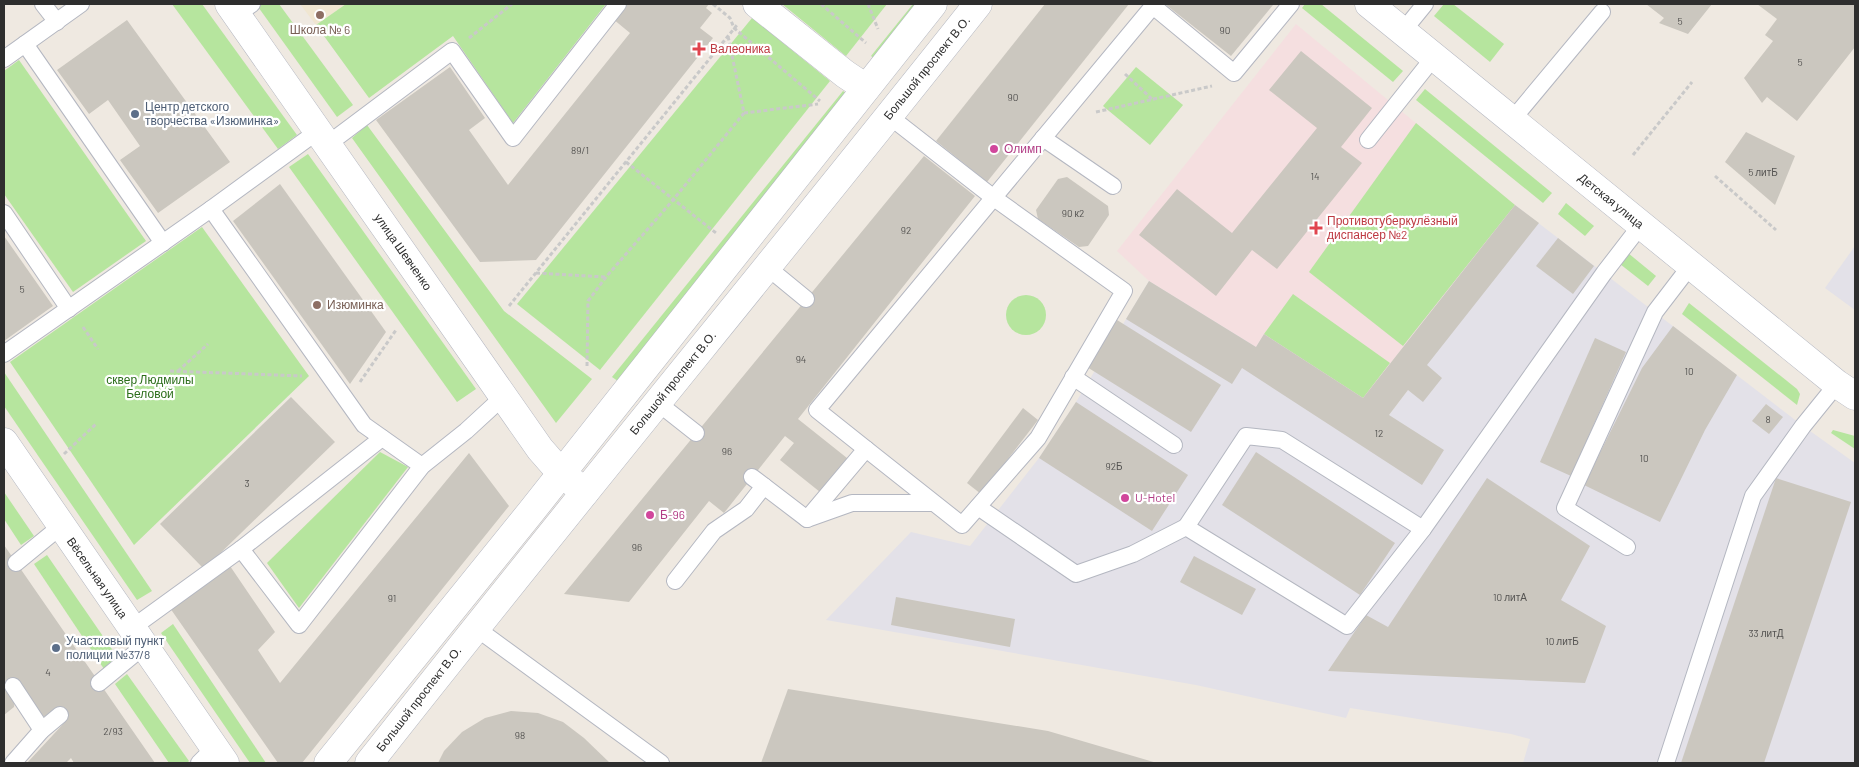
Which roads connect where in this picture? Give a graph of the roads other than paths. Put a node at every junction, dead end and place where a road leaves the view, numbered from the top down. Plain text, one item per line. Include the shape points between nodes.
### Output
1 (42, 4) edge
2 (81, 4) edge
3 (618, 4) edge
4 (758, 4) edge
5 (933, 4) edge
6 (978, 4) edge
7 (1291, 4) edge
8 (1369, 4) edge
9 (1426, 4) edge
10 (240, 7) edge
11 (1602, 12) dead end
12 (56, 22) junction
13 (1403, 31) junction
14 (25, 44) junction
15 (1434, 57) junction
16 (4, 59) edge
17 (866, 88) junction
18 (889, 116) junction
19 (1512, 120) junction
20 (323, 138) junction
21 (1043, 138) junction
22 (1368, 140) dead end
23 (1113, 186) dead end
24 (994, 198) junction
25 (212, 208) junction
26 (4, 213) edge
27 (1641, 225) junction
28 (163, 243) junction
29 (1691, 265) junction
30 (767, 267) junction
31 (806, 299) dead end
32 (69, 309) junction
33 (4, 354) edge
34 (1073, 377) junction
35 (1846, 390) edge
36 (504, 396) junction
37 (658, 403) junction
38 (696, 432) dead end
39 (382, 438) junction
40 (4, 442) edge
41 (1174, 445) dead end
42 (866, 449) junction
43 (422, 466) junction
44 (561, 473) junction
45 (585, 492) junction
46 (933, 502) junction
47 (978, 507) junction
48 (807, 519) junction
49 (61, 526) junction
50 (1186, 527) junction
51 (1423, 529) junction
52 (1627, 547) dead end
53 (241, 549) junction
54 (16, 563) dead end
55 (675, 581) dead end
56 (476, 628) junction
57 (138, 637) junction
58 (99, 683) dead end
59 (13, 686) dead end
60 (60, 715) dead end
61 (42, 730) junction
62 (213, 758) edge
63 (13, 763) edge
64 (328, 763) edge
65 (369, 763) edge
66 (661, 763) edge
67 (1666, 763) edge

1 - 12 lane
2 - 12 lane
3 - 20 lane via 513,138 452,51
4 - 17 main road
5 - 17 main road
6 - 18 main road, Большой проспект В.О.
7 - 21 lane via 1234,73 1153,6
8 - 13 main road, Детская улица
9 - 13 lane
10 - 20 main road, улица Шевченко
11 - 19 lane
12 - 14 lane
13 - 15 main road, Детская улица
14 - 16 lane
14 - 28 lane
15 - 19 main road, Детская улица
15 - 22 lane
17 - 44 main road
18 - 24 lane
18 - 30 main road, Большой проспект В.О.
19 - 27 main road, Детская улица
20 - 25 lane
20 - 36 main road, улица Шевченко
21 - 23 lane
21 - 24 lane
24 - 34 lane via 1124,291
24 - 42 lane via 863,347 817,410
25 - 28 lane
25 - 39 lane via 364,425
26 - 32 lane
27 - 29 main road, Детская улица
27 - 51 lane
28 - 32 lane
29 - 35 main road, Детская улица
29 - 52 lane via 1656,312 1565,508
30 - 31 lane
30 - 37 main road, Большой проспект В.О.
32 - 33 lane
34 - 41 lane
34 - 47 lane via 1038,438
35 - 67 lane via 1803,426 1753,496
36 - 43 lane
36 - 44 main road, улица Шевченко via 540,449
37 - 38 lane
37 - 45 main road, Большой проспект В.О.
39 - 43 lane
39 - 53 lane
40 - 49 main road, Вёсельная улица
42 - 46 lane
42 - 48 lane
43 - 53 lane via 299,625
44 - 45 main road, улица Шевченко
44 - 64 main road
45 - 56 main road, Большой проспект В.О.
46 - 47 lane via 962,525
46 - 48 lane via 852,503
47 - 50 lane via 1076,574 1133,554
48 - 55 lane via 758,481 746,509 714,532
49 - 54 lane
49 - 57 main road, Вёсельная улица
50 - 51 lane via 1246,436 1282,440
50 - 51 lane via 1347,626
53 - 57 lane
56 - 65 main road, Большой проспект В.О.
56 - 66 lane
57 - 58 lane
57 - 62 main road, Вёсельная улица
59 - 61 lane
60 - 61 lane
61 - 63 lane

